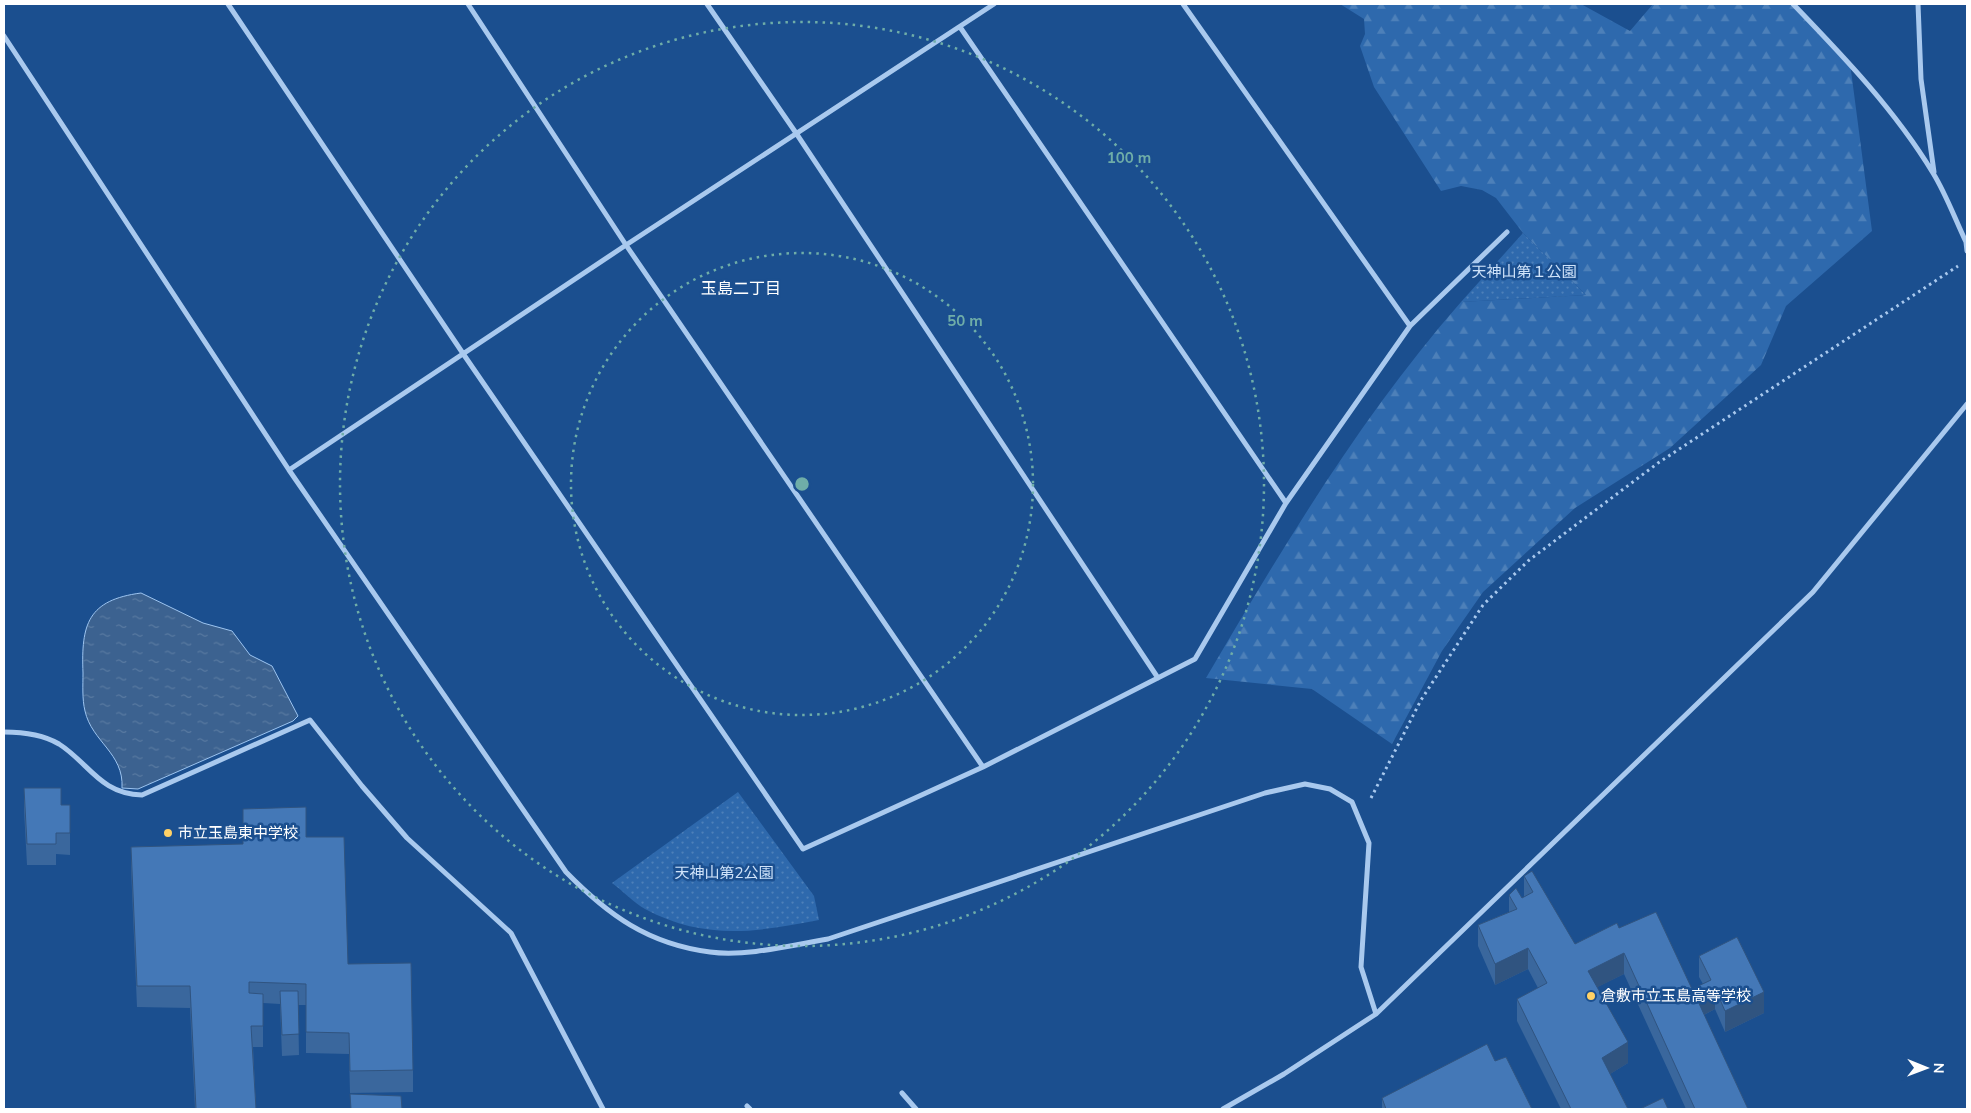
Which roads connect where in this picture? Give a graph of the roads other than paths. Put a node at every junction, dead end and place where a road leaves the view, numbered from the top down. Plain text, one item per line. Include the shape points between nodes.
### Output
1 (228, 4) edge
2 (468, 4) edge
3 (707, 4) edge
4 (994, 4) edge
5 (1183, 4) edge
6 (1793, 4) edge
7 (1918, 4) edge
8 (960, 26) junction
9 (4, 36) edge
10 (796, 133) junction
11 (1934, 175) junction
12 (1506, 232) dead end
13 (1966, 242) edge
14 (626, 245) junction
15 (1967, 250) edge
16 (1410, 326) junction
17 (464, 355) junction
18 (1967, 404) edge
19 (289, 470) junction
20 (1286, 503) junction
21 (1158, 678) junction
22 (4, 732) edge
23 (983, 767) junction
24 (1376, 1014) junction
25 (902, 1092) dead end
26 (604, 1109) edge
27 (916, 1109) edge
28 (1223, 1109) edge

1 - 17 street
2 - 14 street
3 - 10 street
4 - 8 street
5 - 16 street
6 - 11 street via 1850,63 1910,137
7 - 11 street via 1921,79
8 - 10 street
8 - 20 street
9 - 19 street
10 - 14 street
10 - 21 street
11 - 13 street
12 - 16 street
13 - 15 street
14 - 17 street
14 - 23 street
16 - 20 street
17 - 19 street
17 - 23 street via 803,849
18 - 24 street via 1813,592
19 - 24 street via 566,872 594,901 628,926 661,941 711,953 756,951 828,939 1256,796 1305,784 1330,789 1352,802 1369,843 1362,966
20 - 21 street via 1195,659
21 - 23 street
22 - 26 street via 31,733 50,739 113,788 126,795 142,795 310,720 407,838 511,934
24 - 28 street
25 - 27 street

